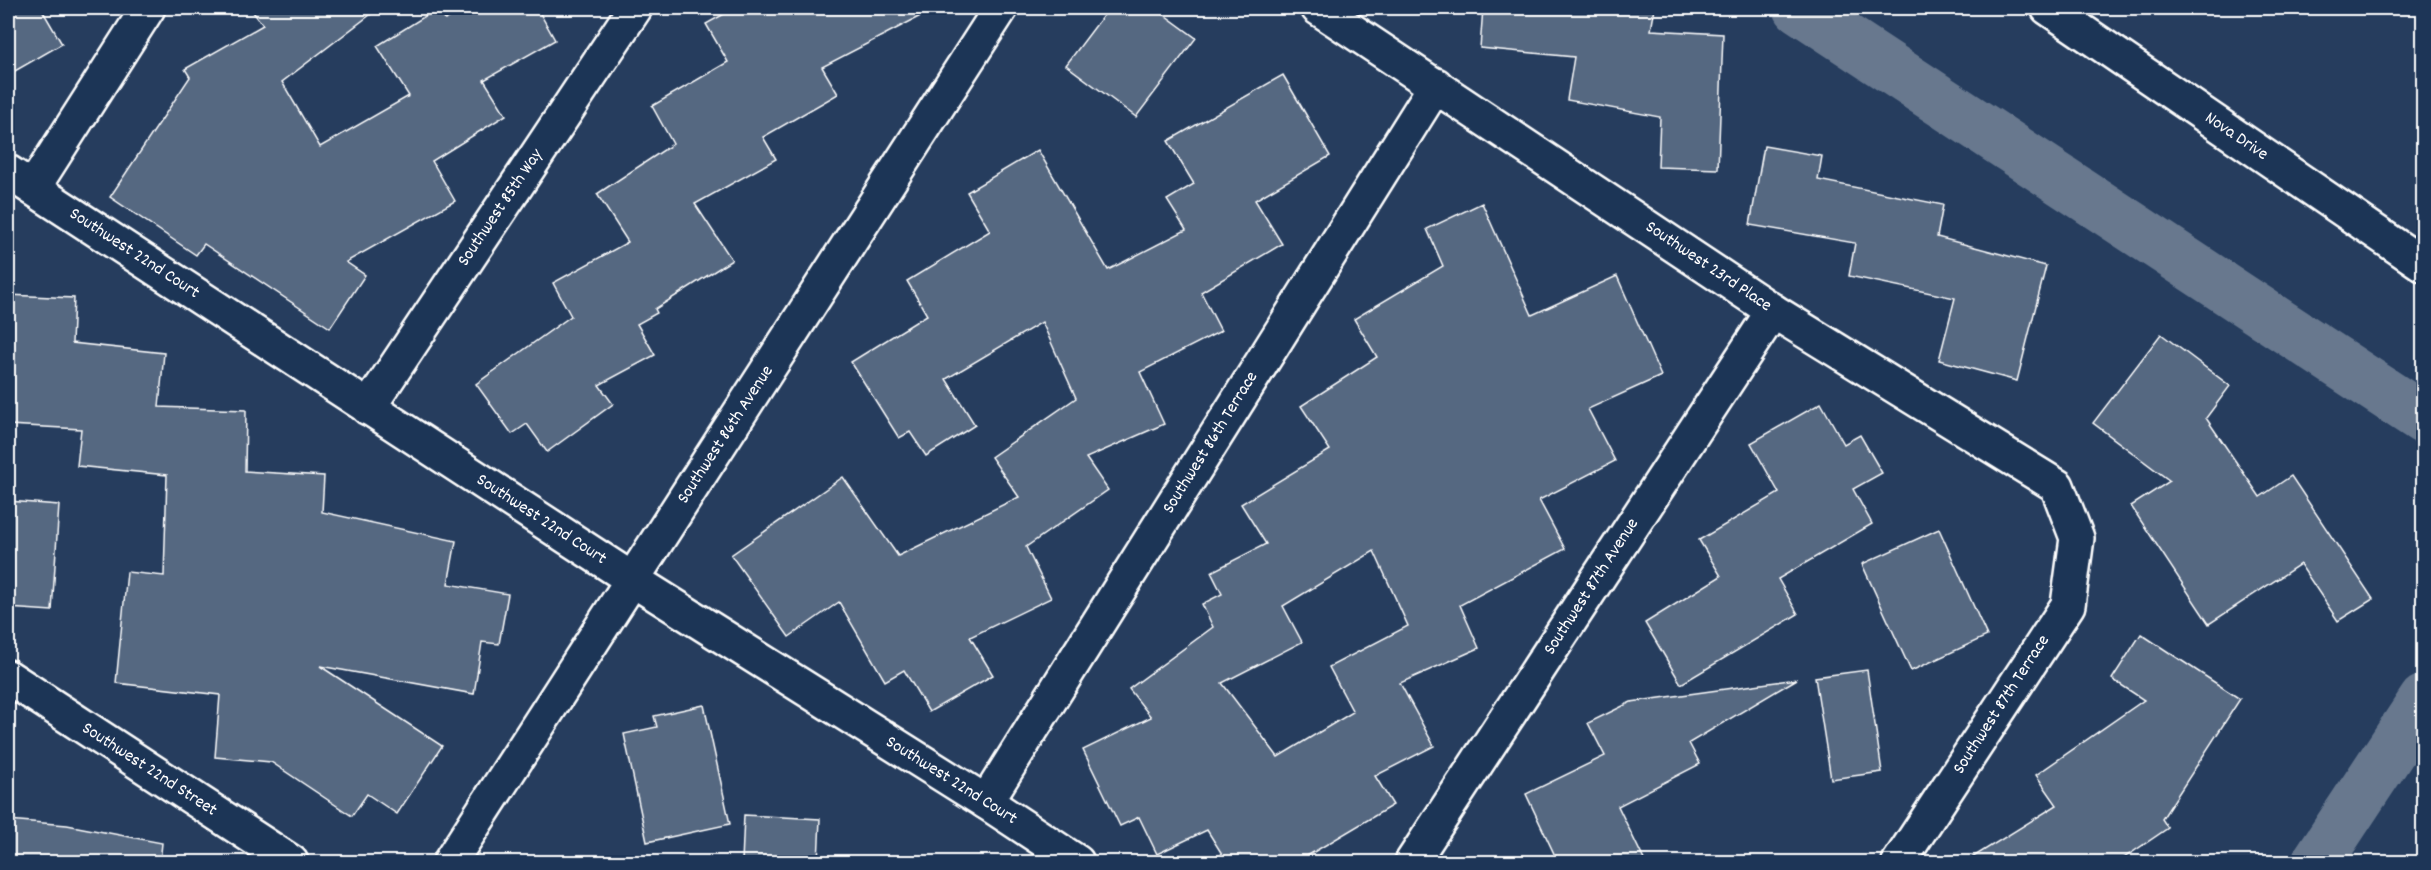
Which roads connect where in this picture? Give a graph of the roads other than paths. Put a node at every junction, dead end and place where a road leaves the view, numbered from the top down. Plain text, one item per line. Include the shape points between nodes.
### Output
1 (148, 8) edge
2 (635, 8) edge
3 (1001, 8) edge
4 (1318, 8) edge
5 (2048, 8) edge
6 (1436, 85) junction
7 (20, 180) edge
8 (2424, 265) edge
9 (1773, 311) junction
10 (368, 408) junction
11 (2077, 538) joint
12 (633, 580) junction
13 (8, 677) edge
14 (986, 802) junction
15 (291, 862) edge
16 (450, 862) edge
17 (1077, 862) edge
18 (1412, 862) edge
19 (1899, 862) edge

1 - 7 street
2 - 10 street, Southwest 85th Way
3 - 12 street, Southwest 86th Avenue
4 - 6 street, Southwest 23rd Place
5 - 8 street, Nova Drive
6 - 9 street, Southwest 23rd Place
6 - 14 street, Southwest 86th Terrace
7 - 10 street, Southwest 22nd Court
9 - 11 street, Southwest 23rd Place via 2057,486
9 - 18 street, Southwest 87th Avenue
10 - 12 street, Southwest 22nd Court
11 - 19 street, Southwest 87th Terrace via 2068,605
12 - 14 street, Southwest 22nd Court
12 - 16 street, Southwest 86th Avenue
13 - 15 street, Southwest 22nd Street
14 - 17 street, Southwest 22nd Court

